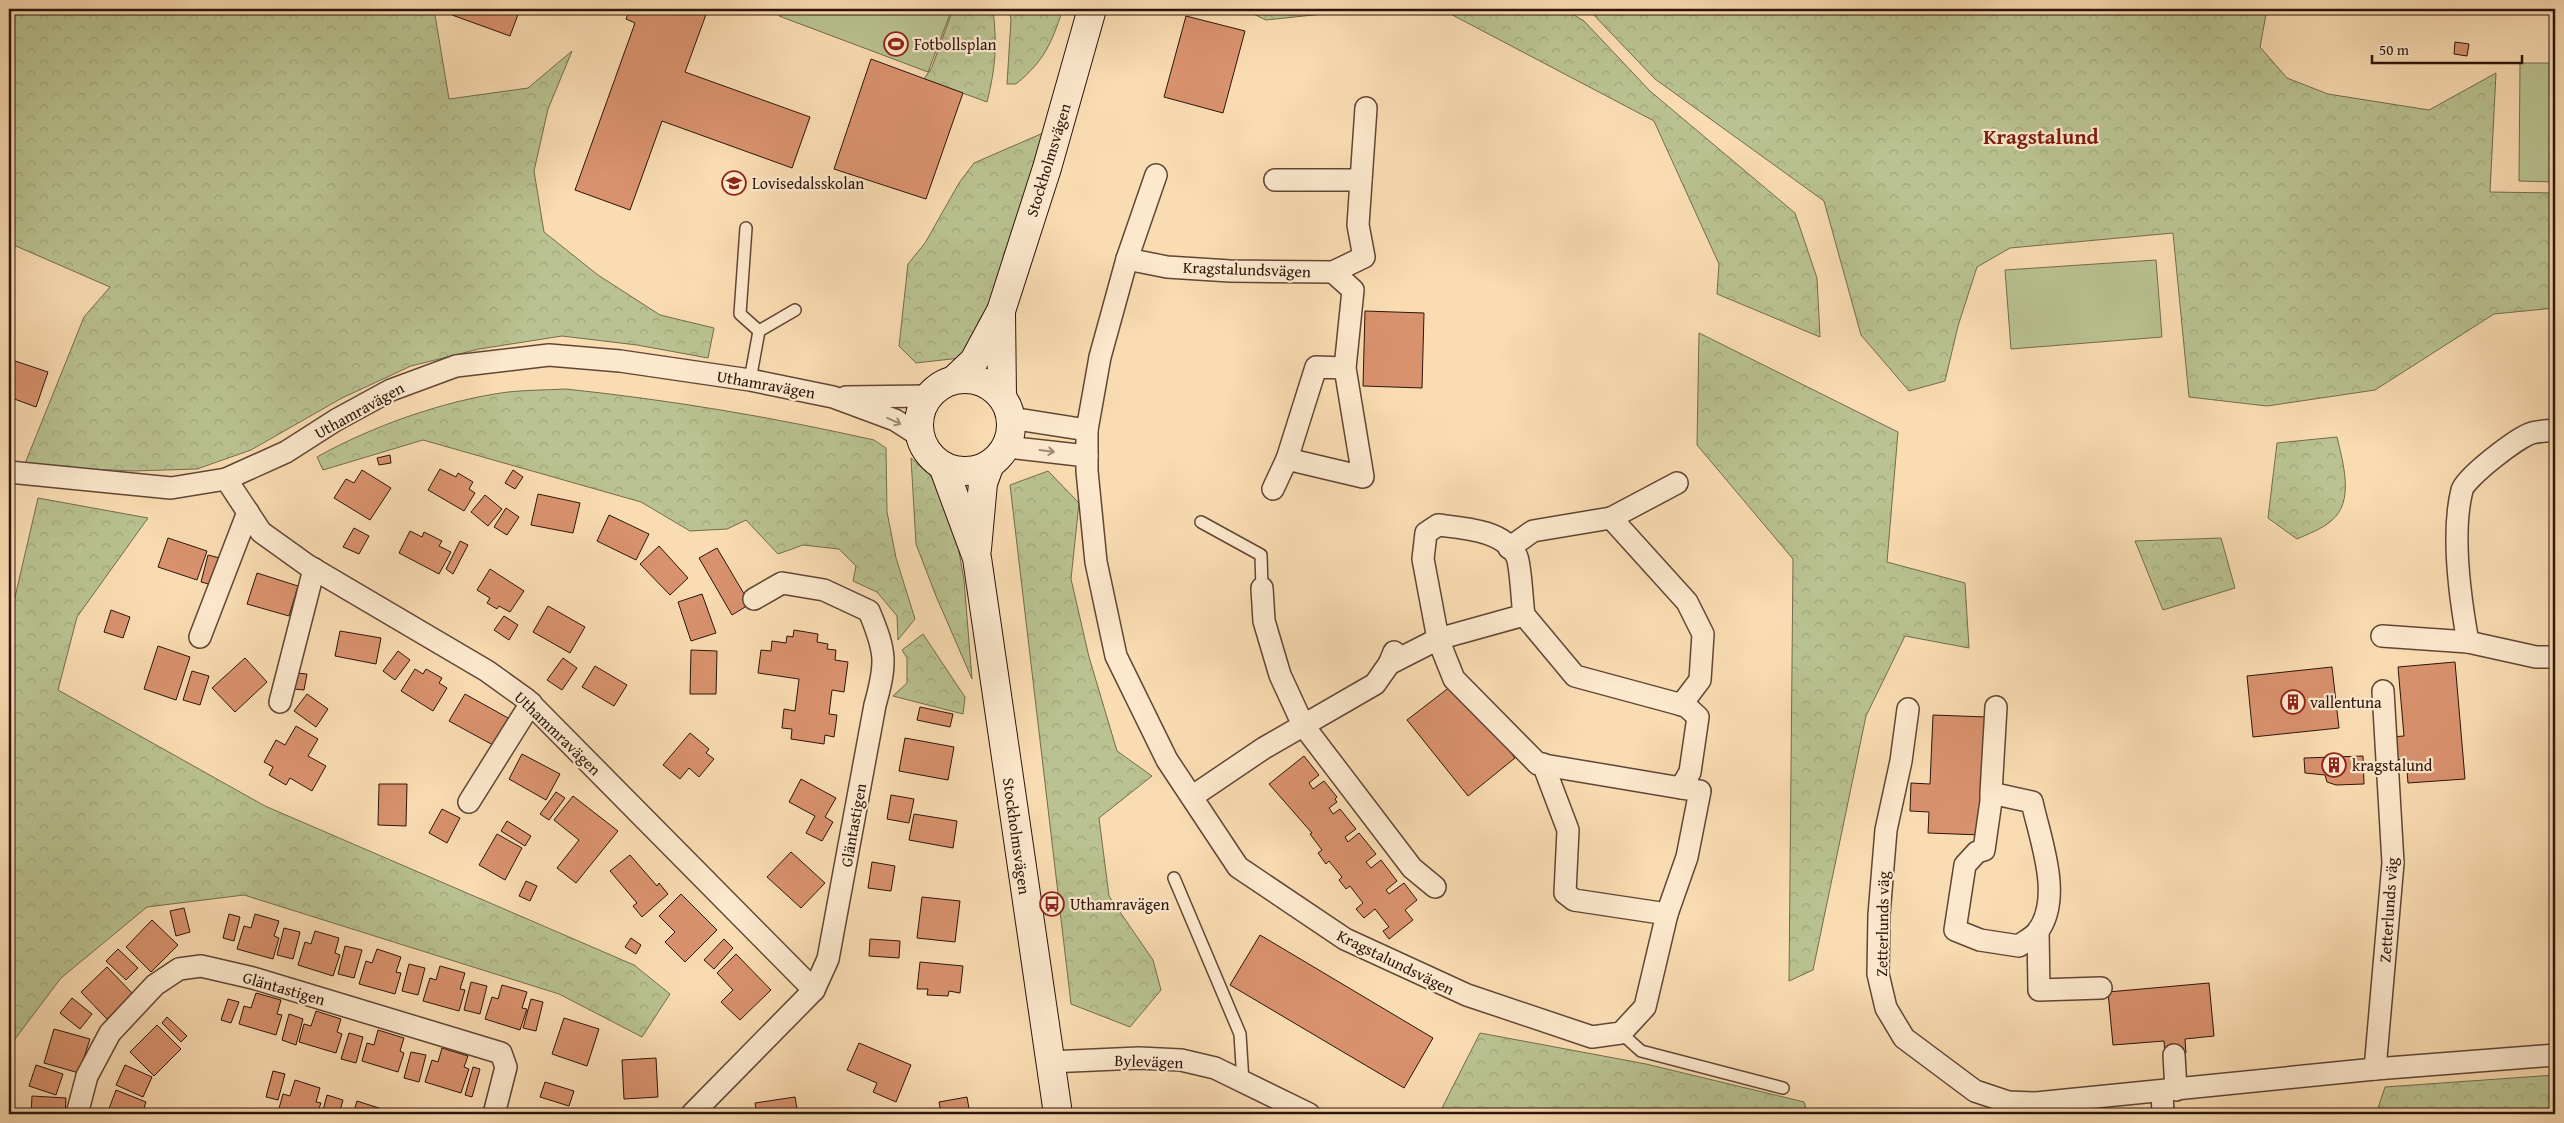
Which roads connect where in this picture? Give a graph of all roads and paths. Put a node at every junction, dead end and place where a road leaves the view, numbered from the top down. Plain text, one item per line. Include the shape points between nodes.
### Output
1 (1092, 9) edge
2 (1366, 108) dead end
3 (1156, 175) dead end
4 (1275, 180) dead end
5 (1361, 180) junction
6 (746, 228) dead end
7 (1126, 259) junction
8 (1334, 272) junction
9 (795, 310) dead end
10 (1001, 311) junction
11 (759, 331) junction
12 (1345, 368) junction
13 (750, 380) junction
14 (955, 380) junction
15 (929, 396) junction
16 (833, 397) junction
17 (1006, 407) junction
18 (1087, 430) junction
19 (2555, 430) edge
20 (920, 436) junction
21 (998, 456) junction
22 (1087, 456) junction
23 (1287, 459) junction
24 (943, 466) junction
25 (9, 472) edge
26 (226, 479) junction
27 (1677, 483) dead end
28 (1273, 489) dead end
29 (248, 512) junction
30 (1611, 518) junction
31 (1201, 522) dead end
32 (1509, 548) junction
33 (977, 558) junction
34 (314, 569) junction
35 (1262, 588) joint
36 (754, 599) dead end
37 (1524, 615) junction
38 (2382, 636) dead end
39 (200, 637) dead end
40 (1438, 639) junction
41 (2468, 642) junction
42 (2555, 657) edge
43 (2383, 691) dead end
44 (280, 702) dead end
45 (531, 703) junction
46 (1681, 705) junction
47 (1996, 707) dead end
48 (1908, 709) dead end
49 (1303, 725) junction
50 (1543, 764) junction
51 (1681, 788) junction
52 (1991, 793) junction
53 (1193, 796) junction
54 (469, 802) dead end
55 (1174, 878) dead end
56 (1434, 887) dead end
57 (1668, 914) junction
58 (2038, 931) junction
59 (2101, 988) dead end
60 (814, 990) junction
61 (1621, 1033) junction
62 (2174, 1055) dead end
63 (2555, 1055) edge
64 (1049, 1062) junction
65 (2375, 1069) junction
66 (1243, 1082) junction
67 (1783, 1088) dead end
68 (2169, 1091) junction
69 (1301, 1113) edge
70 (78, 1114) edge
71 (494, 1114) edge
72 (692, 1114) edge
73 (1058, 1114) edge
74 (2163, 1114) edge

1 - 10 main road, Stockholmsvägen via 1047,168
2 - 5 street
3 - 7 street, Kragstalundsvägen
4 - 5 street
5 - 8 street, Kragstalundsvägen via 1358,225 1364,258
6 - 11 lane via 740,314
7 - 8 street, Kragstalundsvägen via 1167,267 1230,272
7 - 18 street, Kragstalundsvägen via 1100,357
8 - 12 street via 1353,290
9 - 11 lane
10 - 14 main road, Stockholmsvägen via 974,361
10 - 17 main road, Stockholmsvägen
11 - 13 lane
12 - 23 street via 1316,367
12 - 23 street via 1363,477
13 - 16 street, Uthamravägen
13 - 26 street, Uthamravägen via 620,361 549,355 456,366 391,390 286,452
14 - 15 main road via 941,385
14 - 17 main road via 981,381
15 - 16 street, Uthamravägen
15 - 20 main road via 920,415
16 -> 20 street, Uthamravägen via 895,420
17 - 18 street
17 - 21 main road via 1012,432
18 - 22 street, Kragstalundsvägen
19 - 41 street via 2532,433 2503,450 2463,488 2458,524 2460,597
20 - 24 main road via 930,456
21 -> 22 street
21 - 24 main road via 976,470 960,471
21 - 33 main road, Stockholmsvägen via 982,483
22 - 53 street, Kragstalundsvägen via 1096,562 1116,656 1168,760
23 - 28 street
24 - 33 main road, Stockholmsvägen
25 - 26 street, Uthamravägen via 171,488
26 - 29 street, Uthammravägen
27 - 30 street
29 - 34 street, Uthammravägen via 261,532
29 - 39 street
30 - 32 street via 1533,532
30 - 46 street via 1687,602 1703,634 1700,680
31 - 35 lane via 1262,555
32 - 37 street via 1517,557
32 - 40 street via 1502,540 1471,529 1438,525 1426,533 1423,559
33 - 64 main road, Stockholmsvägen
34 - 44 street
34 - 45 street, Uthammravägen via 486,671
35 - 49 street via 1264,621 1280,675
36 - 60 street, Gläntastigen via 782,583 824,590 869,611 882,644 884,674 875,705 828,959
37 - 40 street
37 - 46 street via 1575,676
38 - 41 street
40 - 49 street via 1392,658 1375,684
40 - 50 street via 1454,678 1538,764
41 - 42 street via 2536,657
43 - 65 street, Zetterlunds väg via 2394,863
45 - 54 street
45 - 60 street, Uthammravägen
46 - 51 street via 1698,717 1690,772
47 - 52 street
48 - 68 street, Zetterlunds väg via 1886,830 1878,974 1886,1008 1904,1038 1976,1091 2008,1102 2036,1103
49 - 53 street
49 - 56 street via 1412,868
50 - 51 street
50 - 57 street via 1568,830 1564,893 1574,900
51 - 57 street via 1700,791 1687,857
52 - 58 street via 2032,802 2049,871 2048,906
52 - 58 street via 1984,850 1977,852 1965,865 1955,930 1980,940 2019,946
53 - 61 street, Kragstalundsvägen via 1238,867 1345,939 1467,995 1592,1037
55 - 66 lane via 1240,1034
57 - 61 street via 1645,1007
58 - 59 street via 2039,990
60 - 72 street, Gläntastigen
61 - 67 lane via 1641,1051
62 - 68 street
63 - 65 street, Zetterlunds väg
64 - 66 street, Bylevägen via 1140,1058 1181,1060 1215,1068
64 - 73 main road, Stockholmsvägen
65 - 68 street, Zetterlunds väg
66 - 69 street, Bylevägen
68 - 74 street
70 - 71 street, Gläntastigen via 87,1076 110,1033 155,985 179,969 201,966 253,978 501,1053 506,1067

